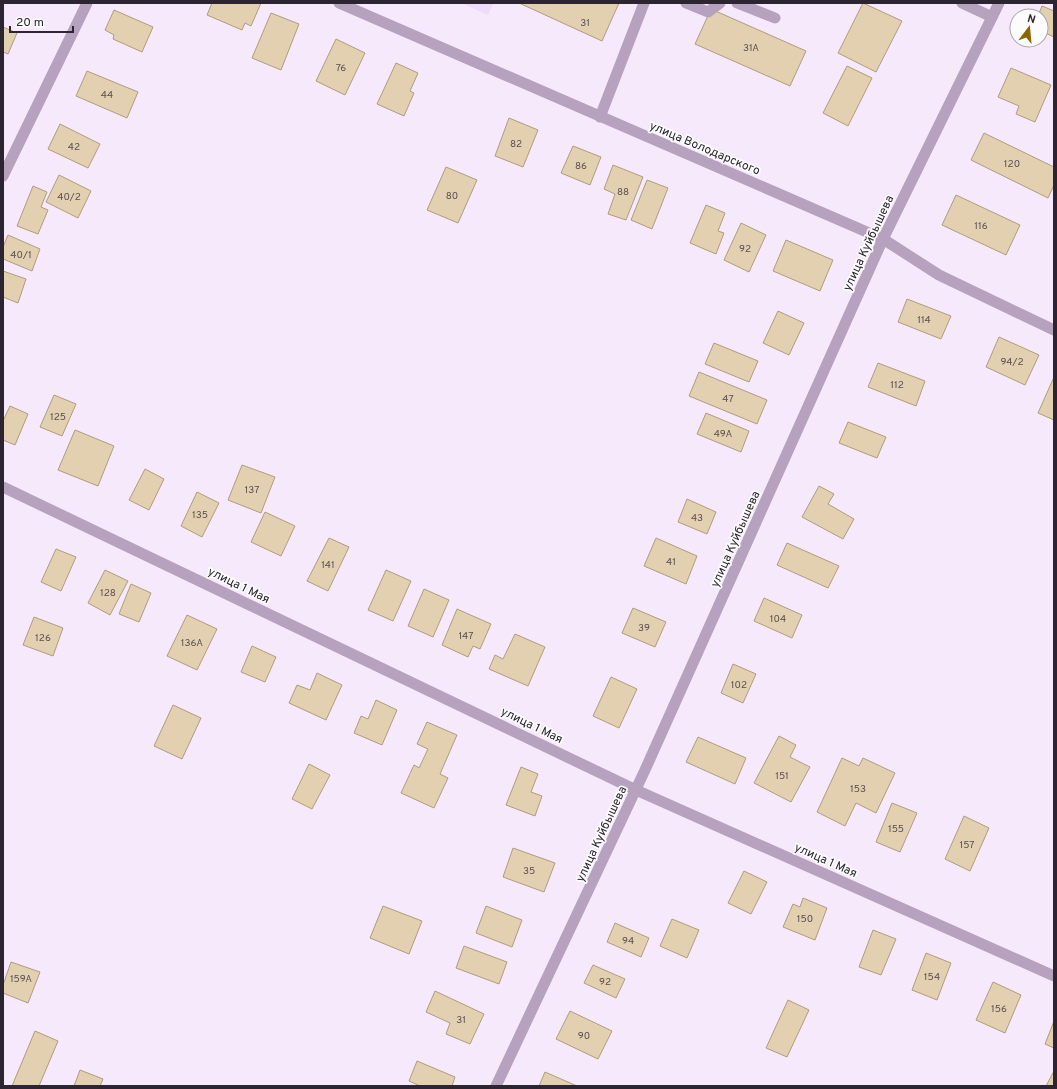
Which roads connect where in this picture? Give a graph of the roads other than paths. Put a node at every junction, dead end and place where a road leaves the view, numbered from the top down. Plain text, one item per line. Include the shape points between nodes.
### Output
1 (87, 3) edge
2 (339, 3) edge
3 (644, 3) edge
4 (686, 3) edge
5 (720, 3) edge
6 (737, 3) edge
7 (962, 3) edge
8 (999, 3) edge
9 (992, 17) junction
10 (775, 18) dead end
11 (600, 117) junction
12 (3, 176) edge
13 (884, 239) junction
14 (1054, 330) edge
15 (3, 487) edge
16 (636, 790) junction
17 (1054, 976) edge
18 (496, 1086) edge

1 - 12 street
2 - 11 street, улица Володарского
3 - 11 street
4 - 5 street via 708,12
6 - 10 street
7 - 9 street
8 - 9 street, улица Куйбышева
9 - 13 street, улица Куйбышева
11 - 13 street, улица Володарского
13 - 14 street, улица Володарского via 939,275
13 - 16 street, улица Куйбышева
15 - 16 street, улица 1 Мая
16 - 17 street, улица 1 Мая
16 - 18 street, улица Куйбышева

